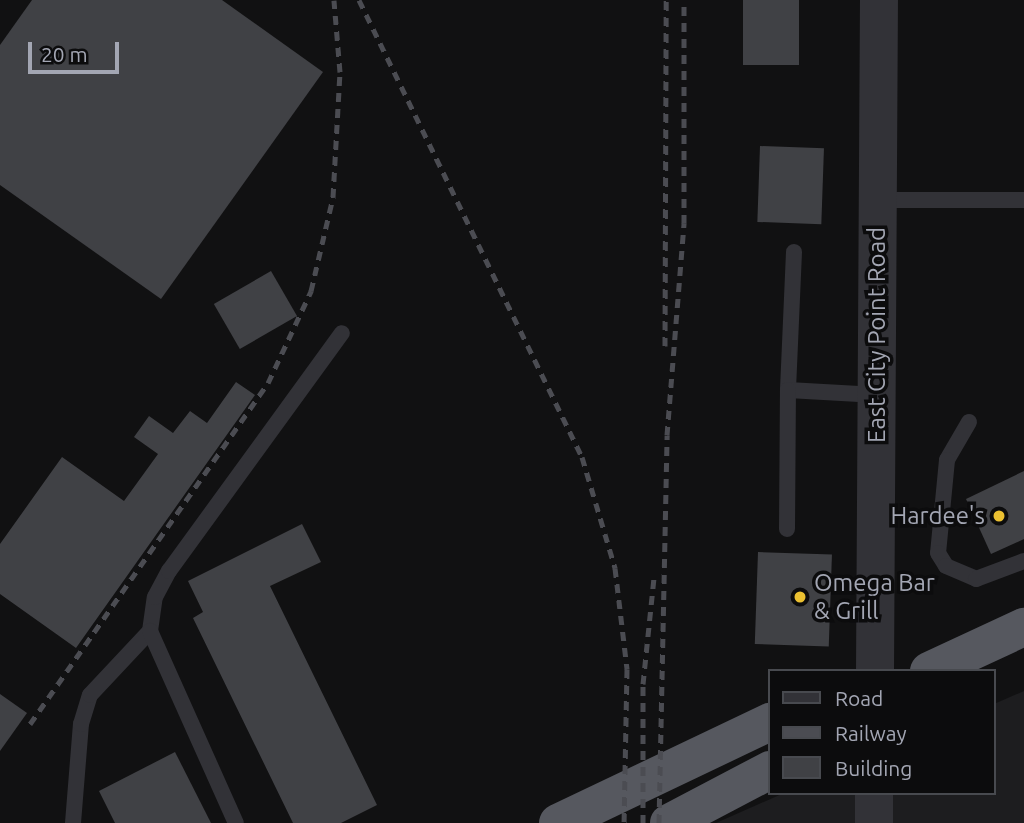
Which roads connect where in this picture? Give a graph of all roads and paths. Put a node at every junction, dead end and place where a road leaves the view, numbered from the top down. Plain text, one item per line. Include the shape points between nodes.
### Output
1 (879, 0) edge
2 (878, 200) junction
3 (1024, 200) edge
4 (794, 252) dead end
5 (342, 333) dead end
6 (789, 390) junction
7 (877, 395) junction
8 (969, 422) dead end
9 (787, 529) dead end
10 (1024, 561) edge
11 (1024, 627) edge
12 (150, 631) junction
13 (875, 669) edge
14 (933, 669) edge
15 (768, 723) edge
16 (768, 771) edge
17 (874, 795) edge
18 (74, 823) edge
19 (236, 823) edge
20 (558, 823) edge
21 (669, 823) edge
22 (874, 823) edge

1 - 2 street, East City Point Road
2 - 3 lane
2 - 7 street, East City Point Road
4 - 6 lane
5 - 12 lane via 169,571 155,597
6 - 7 lane
6 - 9 lane
7 - 13 street, East City Point Road
8 - 10 lane via 947,460 938,553 946,566 976,579
11 - 14 highway
12 - 18 lane via 90,695 81,724
12 - 19 lane
15 - 20 highway
16 - 21 highway
17 - 22 street

